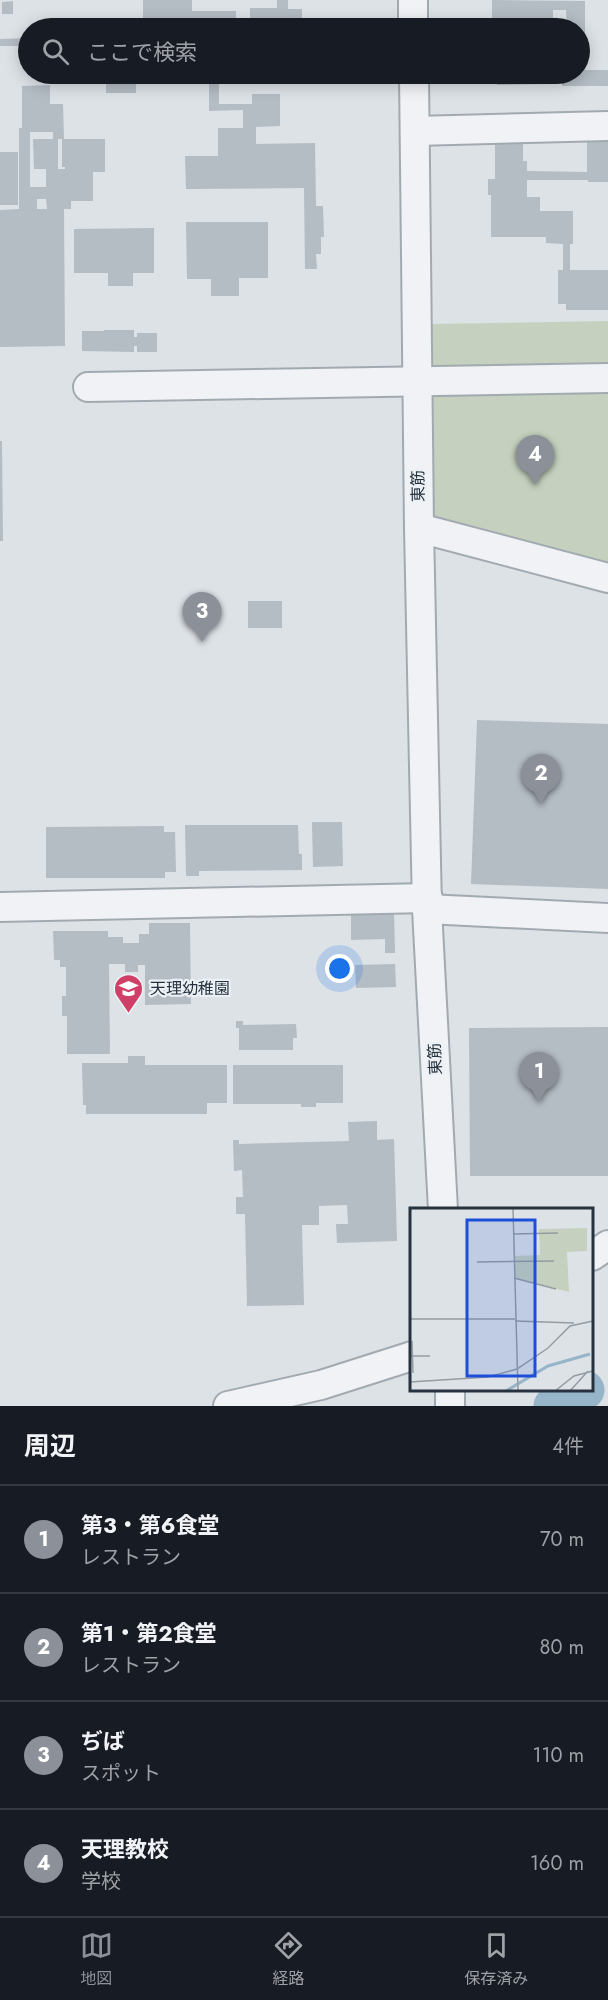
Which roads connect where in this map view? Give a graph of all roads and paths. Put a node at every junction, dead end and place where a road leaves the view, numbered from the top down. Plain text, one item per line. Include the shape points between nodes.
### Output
1 (412, 0) edge
2 (413, 18) edge
3 (414, 84) edge
4 (608, 126) edge
5 (416, 131) junction
6 (608, 378) edge
7 (417, 382) junction
8 (88, 387) dead end
9 (419, 528) junction
10 (608, 578) edge
11 (428, 903) junction
12 (0, 907) edge
13 (608, 918) edge
14 (442, 1208) edge
15 (608, 1245) edge
16 (593, 1255) edge
17 (410, 1356) edge
18 (228, 1406) edge

1 - 2 street
3 - 5 street, 東筋
4 - 5 street
5 - 7 street, 東筋
6 - 7 street
7 - 8 street
7 - 9 street, 東筋
9 - 10 street
9 - 11 street, 東筋
11 - 12 street
11 - 13 street
11 - 14 street, 東筋
15 - 16 street
17 - 18 street via 321,1385

